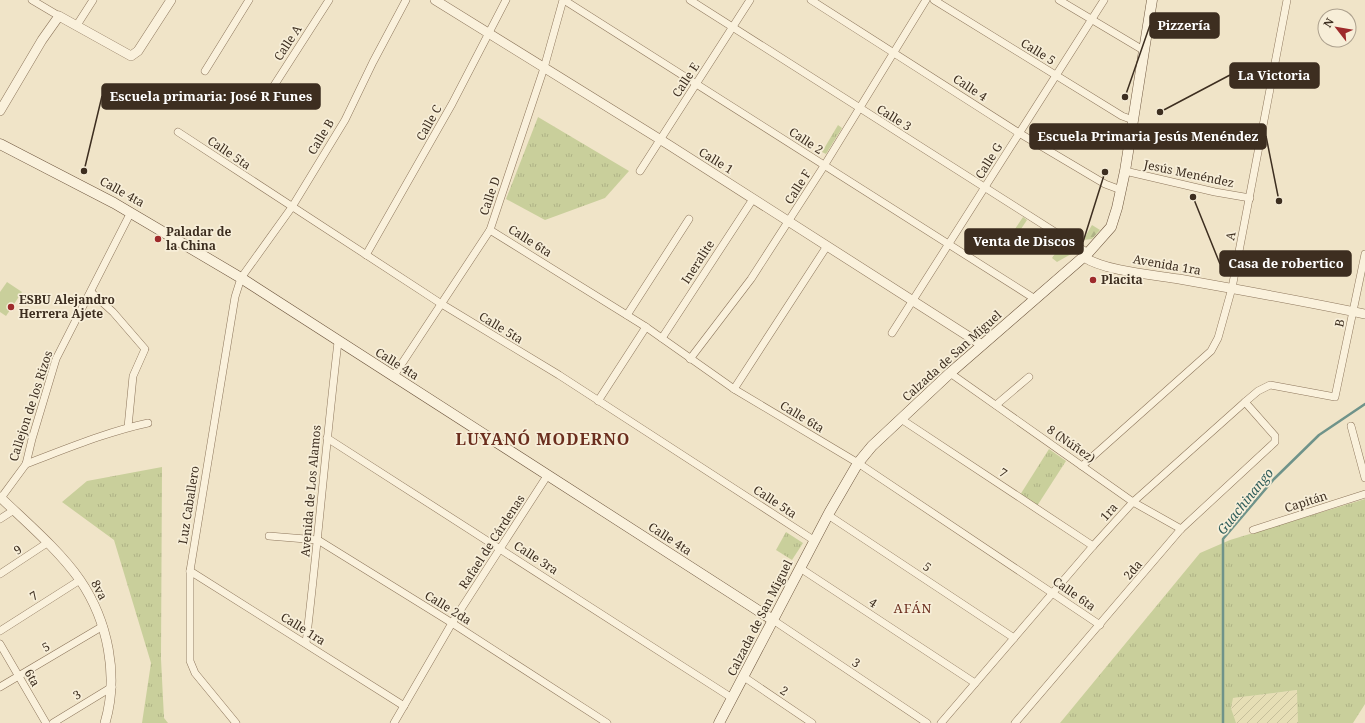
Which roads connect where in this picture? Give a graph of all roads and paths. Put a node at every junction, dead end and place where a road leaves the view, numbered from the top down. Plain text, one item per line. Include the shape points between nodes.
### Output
1 (32, 0) edge
2 (93, 0) edge
3 (171, 0) edge
4 (249, 0) edge
5 (329, 0) edge
6 (406, 0) edge
7 (435, 0) edge
8 (506, 0) edge
9 (563, 0) edge
10 (690, 0) edge
11 (750, 0) edge
12 (811, 0) edge
13 (926, 0) edge
14 (934, 0) edge
15 (1059, 0) edge
16 (1104, 0) edge
17 (1152, 0) edge
18 (1287, 0) edge
19 (59, 16) junction
20 (1091, 20) junction
21 (77, 25) junction
22 (733, 27) junction
23 (489, 33) junction
24 (1143, 50) junction
25 (894, 52) junction
26 (544, 68) junction
27 (205, 71) dead end
28 (1056, 76) junction
29 (697, 83) junction
30 (266, 98) dead end
31 (859, 109) junction
32 (0, 111) edge
33 (1133, 120) junction
34 (178, 132) dead end
35 (1019, 133) junction
36 (660, 140) junction
37 (0, 144) edge
38 (824, 166) junction
39 (640, 171) dead end
40 (1125, 171) junction
41 (985, 188) junction
42 (1121, 190) junction
43 (1250, 198) junction
44 (753, 199) junction
45 (292, 207) junction
46 (131, 212) junction
47 (688, 219) dead end
48 (789, 222) junction
49 (490, 230) junction
50 (949, 244) junction
51 (827, 246) junction
52 (1365, 254) edge
53 (366, 255) junction
54 (1086, 255) junction
55 (241, 278) junction
56 (1232, 288) junction
57 (91, 292) junction
58 (1035, 300) junction
59 (913, 301) junction
60 (440, 303) junction
61 (1354, 312) junction
62 (1365, 314) edge
63 (627, 315) junction
64 (646, 327) junction
65 (892, 333) dead end
66 (662, 338) junction
67 (338, 342) junction
68 (982, 345) junction
69 (690, 359) junction
70 (950, 373) junction
71 (393, 377) junction
72 (1029, 377) dead end
73 (734, 389) junction
74 (1335, 397) joint
75 (598, 401) junction
76 (1245, 402) junction
77 (996, 405) junction
78 (901, 419) junction
79 (148, 423) dead end
80 (1351, 426) dead end
81 (128, 427) junction
82 (327, 438) junction
83 (858, 463) junction
84 (26, 464) junction
85 (1082, 466) junction
86 (547, 476) junction
87 (1365, 478) edge
88 (1365, 494) edge
89 (0, 497) edge
90 (1133, 502) junction
91 (14, 510) junction
92 (828, 515) junction
93 (0, 519) edge
94 (1181, 529) junction
95 (1253, 530) dead end
96 (269, 536) dead end
97 (318, 540) junction
98 (815, 541) junction
99 (47, 543) junction
100 (1093, 546) junction
101 (501, 549) junction
102 (800, 568) junction
103 (190, 571) junction
104 (0, 574) edge
105 (80, 580) junction
106 (1054, 592) junction
107 (773, 620) junction
108 (452, 623) junction
109 (1100, 625) junction
110 (103, 626) junction
111 (0, 631) edge
112 (1014, 638) junction
113 (306, 643) junction
114 (0, 644) edge
115 (19, 676) junction
116 (744, 677) junction
117 (975, 683) junction
118 (0, 687) edge
119 (112, 687) junction
120 (732, 698) junction
121 (404, 706) junction
122 (46, 723) edge
123 (52, 723) edge
124 (105, 723) edge
125 (236, 723) edge
126 (394, 723) edge
127 (607, 723) edge
128 (720, 723) edge
129 (812, 723) edge
130 (927, 723) edge
131 (941, 723) edge
132 (1015, 723) edge

1 - 19 street
2 - 21 street
3 - 21 street via 138,51 131,56
4 - 27 street
5 - 30 street, Calle A
6 - 45 street, Calle B via 372,62 345,120
7 - 23 street, Calle 1
8 - 23 street, Calle C
9 - 26 street, Calle D
9 - 29 street, Calle 2
10 - 22 street, Calle 3
11 - 22 street, Calle E
12 - 25 street, Calle 4
13 - 25 street, Calle F
14 - 28 street, Calle 5
15 - 20 street
16 - 20 street, Calle G
17 - 24 main road, Calzada de San Miguel
18 - 43 street, A
19 - 21 street
19 - 32 street
20 - 24 street
20 - 28 street, Calle G
22 - 29 street, Calle E
22 - 31 street, Calle 3
23 - 26 street, Calle 1
23 - 53 street, Calle C via 452,104
24 - 33 main road, Calzada de San Miguel
25 - 31 street, Calle F
25 - 35 street, Calle 4
26 - 36 street, Calle 1
26 - 49 street, Calle D
28 - 33 street, Calle 5
28 - 35 street, Calle G
29 - 36 street, Calle E
29 - 38 street, Calle 2
31 - 38 street, Calle F
31 - 41 street, Calle 3
33 - 40 main road, Calzada de San Miguel
34 - 45 street, Calle 5ta
35 - 41 street, Calle G
35 - 42 street, Calle 4 via 1105,184
36 - 39 street, Calle E
36 - 44 street, Calle 1
37 - 46 main road, Calle 4ta via 70,178
38 - 48 street, Calle F
38 - 50 street, Calle 2
40 - 42 main road, Calzada de San Miguel
40 - 43 street, Jesús Menéndez
41 - 50 street, Calle G
41 - 54 street, Calle 3
42 - 54 main road, Calzada de San Miguel via 1110,227
43 - 56 street, A
44 - 48 street, Calle 1
44 - 66 street, Ineralite
45 - 53 street, Calle 5ta
45 - 55 street, Calle B
46 - 55 main road, Calle 4ta
46 - 57 street, Callejon de los Rizos
47 - 63 street
48 - 51 street, Calle 1
48 - 69 street, Calle F via 752,279
49 - 60 street, Calle D
49 - 63 street, Calle 6ta
50 - 58 street, Calle 2
50 - 59 street, Calle G
51 - 59 street, Calle 1
51 - 73 street
52 - 61 street, B
53 - 60 street, Calle 5ta
54 - 56 street, Avenida 1ra via 1093,262 1118,269
54 - 58 main road, Calzada de San Miguel
55 - 67 main road, Calle 4ta
55 - 103 street, Luz Caballero via 235,297
56 - 61 street, Avenida 1ra
56 - 85 street, A via 1218,338 1211,351
57 - 81 street via 113,312 145,349 133,376
57 - 84 street, Callejon de los Rizos via 56,359
58 - 68 main road, Calzada de San Miguel
59 - 65 street, Calle G
59 - 68 street, Calle 1
60 - 71 street, Calle D
60 - 75 street, Calle 5ta
61 - 62 street, Avenida 1ra
61 - 74 street, B
63 - 64 street, Calle 6ta
64 - 66 street, Calle 6ta
64 - 75 street
66 - 69 street, Calle 6ta
67 - 71 main road, Calle 4ta
67 - 82 street, Avenida de Los Alamos
68 - 70 main road, Calzada de San Miguel
69 - 73 street, Calle 6ta
70 - 77 street, 8 (Núñez)
70 - 78 main road, Calzada de San Miguel
71 - 86 main road, Calle 4ta
72 - 77 street
73 - 83 street, Calle 6ta
74 - 76 street, 1ra via 1270,385
75 - 98 street, Calle 5ta
76 - 90 street, 1ra
76 - 94 street, 2da via 1275,436 1275,442
77 - 85 street, 8 (Núñez)
78 - 83 main road, Calzada de San Miguel
78 - 100 street, 7
79 - 81 street
80 - 87 street
81 - 84 street
82 - 97 street, Avenida de Los Alamos
82 - 101 street, Calle 3ra
83 - 92 main road, Calzada de San Miguel
83 - 106 street, Calle 6ta
84 - 89 street, Callejon de los Rizos
85 - 90 street, 8 (Núñez)
86 - 101 street, Rafael de Cárdenas
86 - 107 main road, Calle 4ta
88 - 95 street, Capitán
89 - 91 street, 8va
90 - 94 street, 8 (Núñez)
90 - 100 street, 1ra
91 - 93 street
91 - 99 street, 8va
92 - 98 main road, Calzada de San Miguel
92 - 112 street, 5
94 - 109 street, 2da
96 - 97 street, Calle 2da
97 - 108 street, Calle 2da
97 - 113 street, Avenida de Los Alamos
98 - 102 main road, Calzada de San Miguel
99 - 104 street, 9
99 - 105 street, 8va
100 - 106 street, 1ra
101 - 108 street, Rafael de Cárdenas
101 - 120 street, Calle 3ra
102 - 107 main road, Calzada de San Miguel
102 - 117 street, 4
103 - 113 street, Calle 1ra
103 - 125 street, Luz Caballero via 190,661 195,673
105 - 110 street, 8va
105 - 111 street, 7
106 - 109 street, Calle 6ta
106 - 112 street, 1ra
107 - 116 main road, Calzada de San Miguel
107 - 130 street, 3
108 - 121 street, Rafael de Cárdenas
108 - 127 street, Calle 2da
109 - 132 street, 2da
110 - 115 street, 5
110 - 119 street, 8va via 110,659
112 - 117 street, 1ra
113 - 121 street, Calle 1ra
114 - 115 street, 6ta
115 - 118 street, 5
115 - 122 street, 6ta
116 - 120 main road, Calzada de San Miguel
116 - 129 street, 2
117 - 131 street, 1ra
119 - 123 street, 3
119 - 124 street, 8va
120 - 128 main road, Calzada de San Miguel
121 - 126 street, Rafael de Cárdenas

